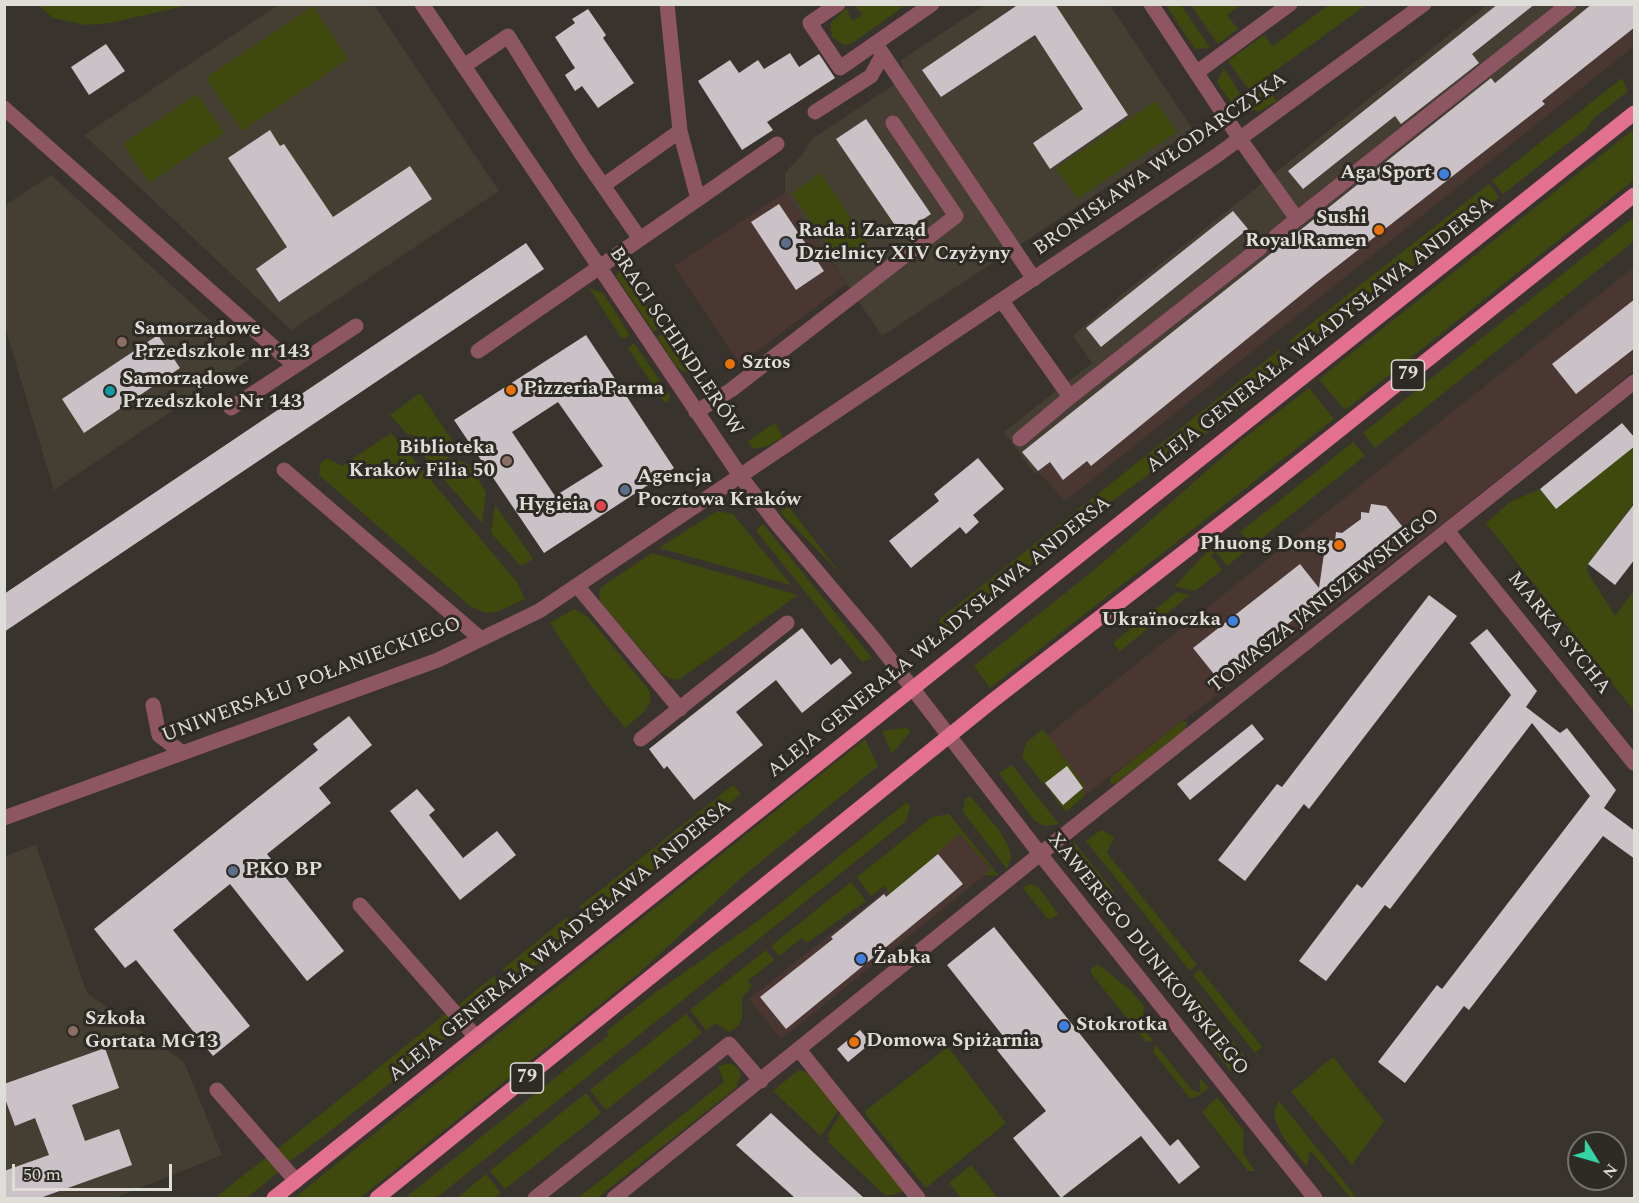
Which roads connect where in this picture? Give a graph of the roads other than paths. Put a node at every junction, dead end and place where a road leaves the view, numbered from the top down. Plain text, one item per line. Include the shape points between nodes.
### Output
1 (422, 4) edge
2 (667, 4) edge
3 (838, 4) edge
4 (932, 4) edge
5 (1151, 4) edge
6 (1290, 4) edge
7 (1424, 4) edge
8 (1569, 4) edge
9 (879, 49) junction
10 (464, 66) junction
11 (1196, 73) junction
12 (4, 108) edge
13 (815, 112) dead end
14 (1635, 113) edge
15 (893, 123) dead end
16 (681, 131) junction
17 (1239, 139) junction
18 (777, 144) dead end
19 (604, 185) junction
20 (1635, 195) edge
21 (698, 199) junction
22 (1297, 219) junction
23 (1276, 236) dead end
24 (640, 239) junction
25 (1260, 248) dead end
26 (600, 266) junction
27 (1034, 279) junction
28 (1002, 301) junction
29 (356, 326) dead end
30 (478, 351) dead end
31 (295, 366) junction
32 (1635, 382) edge
33 (1070, 397) junction
34 (231, 408) dead end
35 (696, 412) junction
36 (1020, 439) dead end
37 (284, 470) dead end
38 (741, 477) junction
39 (1448, 532) junction
40 (578, 587) junction
41 (787, 623) dead end
42 (481, 639) junction
43 (912, 688) junction
44 (153, 705) dead end
45 (680, 709) junction
46 (948, 737) junction
47 (641, 740) dead end
48 (181, 752) junction
49 (1635, 763) edge
50 (4, 818) edge
51 (1040, 854) junction
52 (360, 905) dead end
53 (476, 1037) junction
54 (800, 1051) junction
55 (761, 1081) junction
56 (217, 1090) dead end
57 (296, 1181) junction
58 (274, 1198) edge
59 (377, 1198) edge
60 (536, 1198) edge
61 (614, 1198) edge
62 (918, 1198) edge
63 (1315, 1198) edge

1 - 10 street, BRACI SCHINDLERÓW
2 - 16 street
3 - 9 street via 810,23 840,68
4 - 9 street
5 - 11 street
6 - 11 street
7 - 17 street, BRONISŁAWA WŁODARCZYKA
8 - 22 street
9 - 13 street via 870,76
9 - 27 street
10 - 19 street via 507,36
10 - 26 street, BRACI SCHINDLERÓW
11 - 17 street
12 - 31 street
14 - 43 main road, ALEJA GENERAŁA WŁADYSŁAWA ANDERSA
15 - 35 street via 956,216 731,390
16 - 19 street
16 - 21 street
17 - 22 street
17 - 27 street, BRONISŁAWA WŁODARCZYKA
18 - 21 street
19 - 24 street
20 - 46 main road, 79
21 - 24 street
22 - 23 street
24 - 26 street
25 - 33 street
26 - 30 street
26 - 35 street, BRACI SCHINDLERÓW
27 - 28 street, BRONISŁAWA WŁODARCZYKA
28 - 33 street
28 - 38 street, BRONISŁAWA WŁODARCZYKA
29 - 31 street
31 - 34 street
32 - 39 street, TOMASZA JANISZEWSKIEGO
33 - 36 street
35 - 38 street, BRACI SCHINDLERÓW
37 - 42 street
38 - 40 street, UNIWERSAŁU POŁANIECKIEGO
38 - 43 street, BRACI SCHINDLERÓW
39 - 49 street, MARKA SYCHA
39 - 51 street, TOMASZA JANISZEWSKIEGO
40 - 42 street, UNIWERSAŁU POŁANIECKIEGO via 531,616
40 - 45 street
41 - 45 street
42 - 48 street, UNIWERSAŁU POŁANIECKIEGO via 438,660
43 - 46 street, XAWEREGO DUNIKOWSKIEGO
43 - 53 main road, ALEJA GENERAŁA WŁADYSŁAWA ANDERSA
44 - 48 street via 159,735
45 - 47 street
46 - 51 street, XAWEREGO DUNIKOWSKIEGO
46 - 59 main road, 79
48 - 50 street, UNIWERSAŁU POŁANIECKIEGO
51 - 54 street, TOMASZA JANISZEWSKIEGO
51 - 63 street, XAWEREGO DUNIKOWSKIEGO
52 - 53 street
53 - 57 main road, ALEJA GENERAŁA WŁADYSŁAWA ANDERSA
54 - 55 street, TOMASZA JANISZEWSKIEGO
54 - 62 street
55 - 60 street via 729,1044
55 - 61 street, TOMASZA JANISZEWSKIEGO
56 - 57 street
57 - 58 main road, ALEJA GENERAŁA WŁADYSŁAWA ANDERSA

